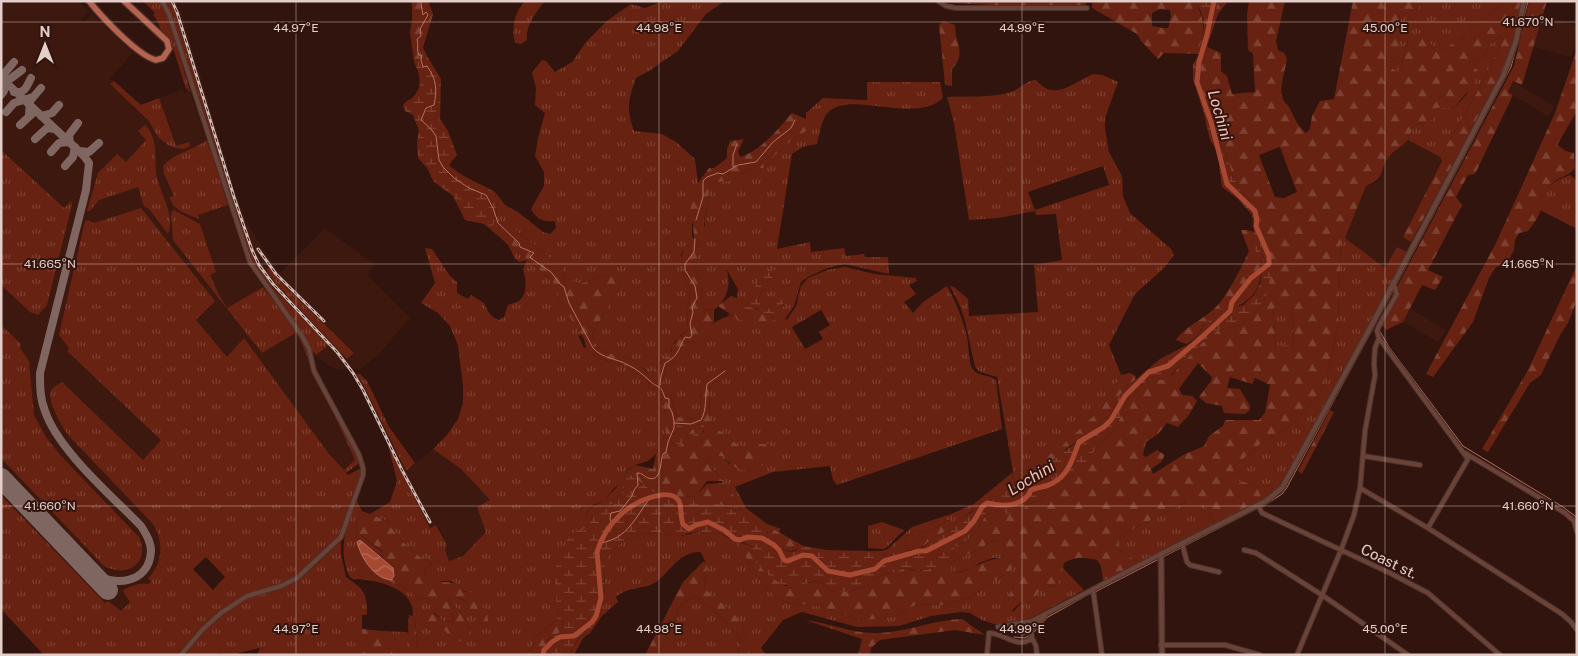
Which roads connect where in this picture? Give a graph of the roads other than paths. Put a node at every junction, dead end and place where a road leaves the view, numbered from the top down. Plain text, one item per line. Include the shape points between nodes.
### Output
1 (89, 1) edge
2 (124, 1) edge
3 (162, 1) edge
4 (938, 1) edge
5 (1524, 1) edge
6 (1087, 8) dead end
7 (1394, 286) junction
8 (1380, 338) junction
9 (1465, 452) junction
10 (1364, 456) junction
11 (1420, 465) dead end
12 (1360, 488) junction
13 (1258, 505) junction
14 (1428, 528) junction
15 (1577, 532) edge
16 (1182, 543) junction
17 (1244, 550) dead end
18 (1341, 550) junction
19 (1161, 554) junction
20 (1220, 572) dead end
21 (1093, 589) junction
22 (1322, 595) junction
23 (1048, 613) junction
24 (1031, 630) junction
25 (1577, 630) edge
26 (1032, 638) junction
27 (1161, 645) junction
28 (181, 655) edge
29 (987, 655) edge
30 (1037, 655) edge
31 (1102, 655) edge
32 (1162, 655) edge
33 (1260, 655) edge
34 (1297, 655) edge
35 (1408, 655) edge
36 (1500, 655) edge

1 - 2 main road via 147,56 156,60 163,58 169,49 167,41
3 - 28 street via 250,262 302,336 314,371 363,468 362,480 341,538 297,578 247,596 222,613
4 - 6 street via 956,8
5 - 7 street via 1516,41 1504,74
7 - 8 street via 1397,294 1379,326
7 - 13 street via 1282,488
8 - 9 street
8 - 10 street via 1375,348 1375,375
9 - 14 street via 1468,459
9 - 15 street via 1565,513 1574,521
10 - 11 street
10 - 12 street
12 - 14 street
12 - 18 street
13 - 16 street
13 - 18 street, Coast st. via 1262,513
14 - 25 street via 1562,614
16 - 19 street
16 - 20 street via 1190,565
17 - 22 street via 1256,553
18 - 22 street
18 - 36 street, Coast st. via 1428,593
19 - 21 street
19 - 27 street
21 - 23 street
21 - 31 street
22 - 34 street
22 - 35 street
23 - 24 street
23 - 24 street via 1032,621 998,627 1023,633
24 - 26 street
26 - 29 street via 1018,642 989,633
26 - 30 street
27 - 32 street
27 - 33 street via 1225,645

